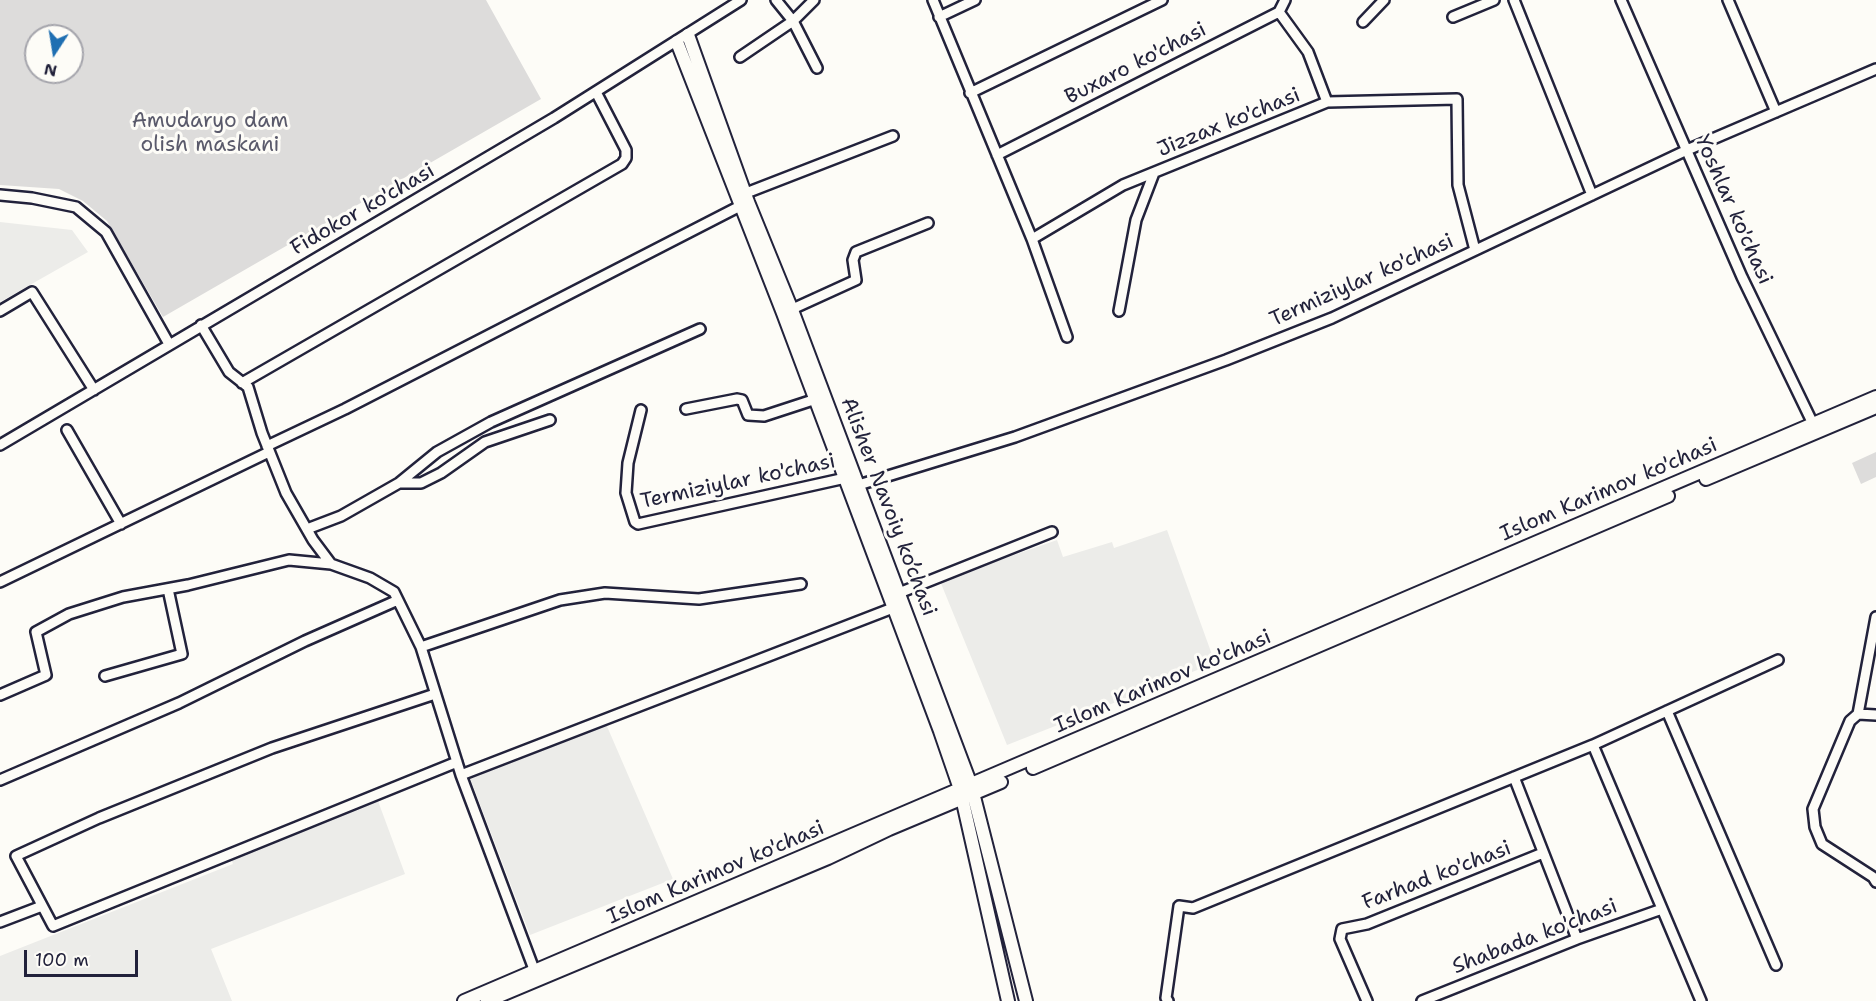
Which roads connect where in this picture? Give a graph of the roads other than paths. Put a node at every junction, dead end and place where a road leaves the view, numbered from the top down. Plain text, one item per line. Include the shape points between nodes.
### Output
1 (741, 0) edge
2 (776, 0) edge
3 (814, 0) edge
4 (933, 0) edge
5 (975, 0) edge
6 (1162, 0) edge
7 (1285, 0) edge
8 (1384, 0) edge
9 (1494, 0) edge
10 (1514, 0) edge
11 (1621, 0) edge
12 (1728, 0) edge
13 (1279, 12) junction
14 (939, 17) junction
15 (1453, 17) dead end
16 (793, 21) junction
17 (1363, 22) dead end
18 (688, 35) junction
19 (677, 42) junction
20 (740, 57) dead end
21 (817, 68) dead end
22 (1876, 69) edge
23 (596, 92) junction
24 (970, 93) junction
25 (1327, 102) junction
26 (1776, 112) junction
27 (893, 136) dead end
28 (1687, 150) junction
29 (996, 155) junction
30 (1154, 173) junction
31 (0, 195) edge
32 (1592, 195) junction
33 (742, 200) junction
34 (928, 223) dead end
35 (1032, 239) junction
36 (1475, 250) junction
37 (0, 311) edge
38 (788, 311) junction
39 (1119, 311) dead end
40 (201, 325) junction
41 (700, 329) dead end
42 (1067, 337) dead end
43 (170, 344) junction
44 (242, 383) junction
45 (94, 390) junction
46 (1876, 397) edge
47 (816, 399) junction
48 (1876, 407) edge
49 (641, 410) dead end
50 (686, 410) dead end
51 (550, 420) dead end
52 (1816, 429) junction
53 (67, 430) dead end
54 (0, 445) edge
55 (268, 449) junction
56 (852, 482) junction
57 (399, 483) junction
58 (121, 524) junction
59 (307, 529) junction
60 (1052, 532) dead end
61 (331, 564) junction
62 (0, 582) edge
63 (801, 584) dead end
64 (168, 589) junction
65 (398, 600) junction
66 (899, 601) junction
67 (1876, 617) edge
68 (421, 647) junction
69 (1779, 660) dead end
70 (105, 676) dead end
71 (435, 694) junction
72 (0, 695) edge
73 (1667, 711) junction
74 (1858, 714) junction
75 (1876, 715) edge
76 (1593, 745) junction
77 (457, 762) junction
78 (461, 775) junction
79 (1514, 777) junction
80 (0, 780) edge
81 (967, 792) junction
82 (1544, 853) junction
83 (1876, 882) edge
84 (42, 906) junction
85 (1662, 909) junction
86 (0, 922) edge
87 (1577, 939) junction
88 (1776, 965) dead end
89 (535, 972) junction
90 (464, 1001) edge
91 (486, 1001) edge
92 (1008, 1001) edge
93 (1026, 1001) edge
94 (1168, 1001) edge
95 (1367, 1001) edge
96 (1422, 1001) edge
97 (1701, 1001) edge

1 - 18 street, Fidokor ko'chasi
2 - 16 street
3 - 16 street
4 - 14 street
5 - 14 street
6 - 24 street
7 - 13 street
8 - 17 street
9 - 15 street
10 - 32 street
11 - 28 street, Yoshlar ko'chasi
12 - 26 street
13 - 25 street via 1308,52
13 - 29 street, Buxaro ko'chasi
14 - 24 street
16 - 20 street
16 - 21 street
18 - 19 street, Fidokor ko'chasi
18 - 33 main road, Alisher Navoiy ko’chasi
19 - 23 street, Fidokor ko'chasi
19 - 33 main road, Alisher Navoiy ko’chasi
22 - 26 street, Termiziylar ko'chasi
23 - 40 street, Fidokor ko'chasi
23 - 44 street via 626,150 622,164
24 - 29 street
25 - 30 street, Jizzax ko'chasi
25 - 36 street, Jizzax ko'chasi via 1457,99 1458,185
26 - 28 street, Termiziylar ko'chasi
27 - 33 street
28 - 32 street, Termiziylar ko'chasi
28 - 52 street, Yoshlar ko'chasi via 1742,277
29 - 35 street
30 - 35 street, Jizzax ko'chasi via 1124,185
30 - 39 street via 1136,220
31 - 43 street via 76,207 106,232
32 - 36 street, Termiziylar ko'chasi
33 - 38 main road, Alisher Navoiy ko’chasi
33 - 55 street
34 - 38 street via 856,252 856,280
35 - 42 street
36 - 56 street, Termiziylar ko'chasi via 1332,318 1226,360 1015,437
37 - 45 street via 32,292
38 - 47 main road, Alisher Navoiy ko’chasi
38 - 56 main road, Alisher Navoiy ko’chasi
40 - 43 street, Fidokor ko'chasi
40 - 44 street via 229,372
41 - 57 street via 491,423 437,452
43 - 45 street, Fidokor ko'chasi
44 - 55 street via 248,387
45 - 54 street, Fidokor ko'chasi
46 - 52 main road, Islom Karimov ko'chasi
47 - 50 street via 764,416 748,415 742,400 737,399
47 - 56 main road, Alisher Navoiy ko’chasi
48 - 52 main road, Islom Karimov ko'chasi
49 - 56 street, Termiziylar ko'chasi via 628,463 626,493 638,524
51 - 57 street via 485,442 421,483
52 - 81 main road, Islom Karimov ko'chasi
53 - 58 street
55 - 58 street
55 - 59 street via 286,494
56 - 66 main road, Alisher Navoiy ko’chasi
57 - 59 street via 340,516
58 - 62 street
59 - 61 street
60 - 66 street
61 - 64 street via 290,560
61 - 65 street via 370,578 394,592
63 - 68 street via 699,599 605,594 560,600
64 - 70 street via 182,654
64 - 72 street via 112,600 69,614 36,632 46,675
65 - 68 street
65 - 80 street
66 - 78 street
66 - 81 main road, Alisher Navoiy ko’chasi
67 - 74 street
68 - 71 street
69 - 73 street
71 - 77 street
71 - 84 street via 272,748 16,856
73 - 76 street
73 - 88 street
74 - 75 street
74 - 83 street via 1850,722 1813,809 1822,844
76 - 79 street
76 - 85 street
77 - 78 street
77 - 84 street via 53,926
78 - 89 street
79 - 82 street
79 - 94 street via 1193,908 1179,906
81 - 89 main road, Islom Karimov ko'chasi
81 - 91 main road, Islom Karimov ko'chasi
81 - 92 main road, Alisher Navoiy ko’chasi
81 - 93 main road, Alisher Navoiy ko’chasi
82 - 87 street
82 - 95 street, Farhad ko'chasi via 1367,924 1342,929 1340,939
84 - 86 street
85 - 87 street, Shabada ko'chasi
85 - 97 street
87 - 96 street, Shabada ko'chasi
89 - 90 main road, Islom Karimov ko'chasi

